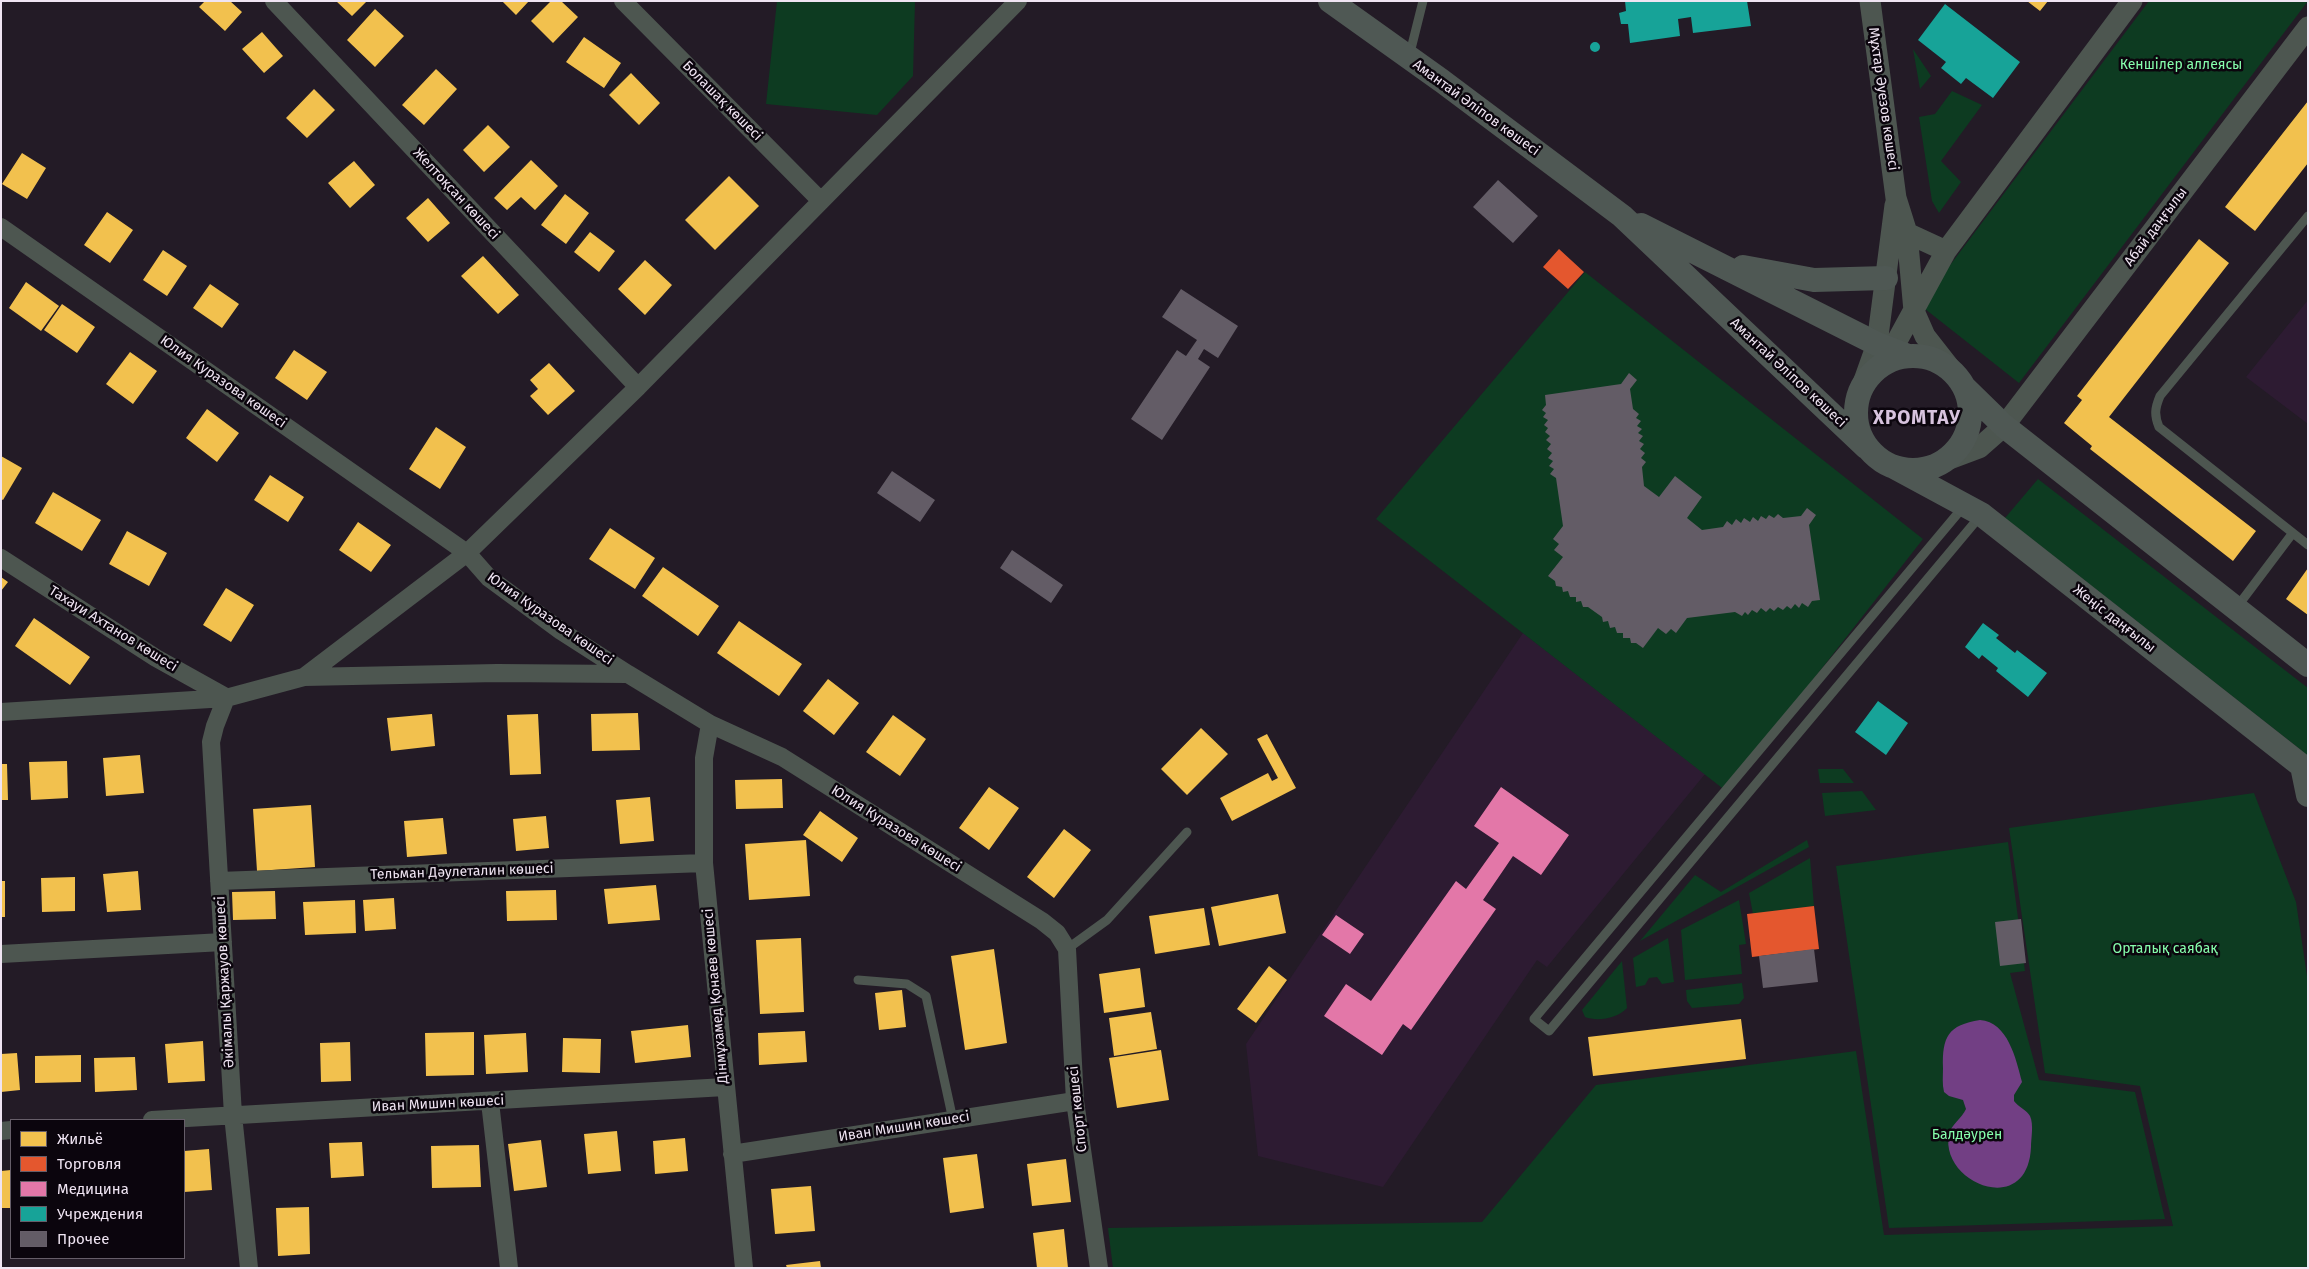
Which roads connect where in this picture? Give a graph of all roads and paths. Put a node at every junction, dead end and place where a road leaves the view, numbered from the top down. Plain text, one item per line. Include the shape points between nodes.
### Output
1 (274, 1) edge
2 (623, 1) edge
3 (1018, 1) edge
4 (1330, 1) edge
5 (1423, 1) edge
6 (1870, 1) edge
7 (2132, 1) edge
8 (2308, 27) edge
9 (1408, 59) junction
10 (1896, 198) junction
11 (821, 202) junction
12 (1622, 216) junction
13 (2308, 216) edge
14 (1, 227) edge
15 (1907, 233) junction
16 (1946, 251) junction
17 (1719, 263) junction
18 (1886, 278) junction
19 (1914, 311) junction
20 (1892, 350) junction
21 (1959, 380) junction
22 (638, 387) junction
23 (1861, 389) junction
24 (2004, 426) junction
25 (1866, 446) junction
26 (1947, 460) junction
27 (1894, 467) junction
28 (1973, 510) junction
29 (2292, 534) junction
30 (2308, 545) edge
31 (467, 553) junction
32 (1, 558) edge
33 (2236, 608) junction
34 (2308, 665) edge
35 (628, 674) junction
36 (304, 677) junction
37 (226, 698) junction
38 (1, 712) edge
39 (710, 724) junction
40 (2308, 796) edge
41 (1187, 832) dead end
42 (704, 863) junction
43 (219, 881) junction
44 (223, 942) junction
45 (1067, 949) junction
46 (1, 954) edge
47 (858, 980) dead end
48 (725, 1087) junction
49 (1075, 1101) junction
50 (490, 1102) junction
51 (233, 1115) junction
52 (168, 1119) edge
53 (953, 1120) junction
54 (732, 1154) junction
55 (249, 1268) edge
56 (509, 1268) edge
57 (744, 1268) edge
58 (1099, 1268) edge

1 - 22 street, Желтоқсан көшесі
2 - 11 street, Болашақ көшесі
3 - 11 street
4 - 9 main road, Амантай Әліпов көшесі
5 - 9 lane
6 - 10 street, Мұхтар Әуезов көшесі
7 - 16 street
8 - 24 street, Абай даңғылы
9 - 12 main road, Амантай Әліпов көшесі
10 - 15 street, Мұхтар Әуезов көшесі
10 - 18 street, Мұхтар Әуезов көшесі
11 - 22 street
12 - 17 main road, Амантай Әліпов көшесі
12 - 25 main road, Амантай Әліпов көшесі
13 - 29 lane via 2160,396 2154,416 2163,431
14 - 31 street, Юлия Куразова көшесі
15 - 16 street
15 - 19 street, Мұхтар Әуезов көшесі
16 - 19 street
17 - 18 main road via 1814,280
17 - 20 main road, Амантай Әліпов көшесі
18 - 20 street, Мұхтар Әуезов көшесі
19 - 20 street
19 - 21 street, Мұхтар Әуезов көшесі via 1925,336
20 - 21 main road via 1941,363
20 - 23 street, Мұхтар Әуезов көшесі
20 - 23 main road via 1891,360 1868,377
21 - 24 main road
21 - 26 main road via 1970,403 1968,427 1959,448
22 - 31 street
23 - 25 main road via 1856,402 1856,417 1858,431
24 - 26 street, Абай даңғылы via 1979,448
24 - 33 main road
25 - 27 main road, Амантай Әліпов көшесі via 1878,459
26 - 27 main road via 1931,468 1912,470
27 - 28 main road, Жеңіс даңғылы
28 - 28 lane via 1534,1019 1549,1031
28 - 40 main road, Жеңіс даңғылы via 2302,766
29 - 30 lane
29 - 33 lane
31 - 35 street, Юлия Куразова көшесі via 489,578 561,631
31 - 36 street
32 - 37 street, Тахауи Ахтанов көшесі via 156,658
33 - 34 main road
35 - 36 street
35 - 39 street, Юлия Куразова көшесі
36 - 37 street
37 - 38 street
37 - 43 street, Әкімалы Қаржауов көшесі via 212,742
39 - 42 street, Дінмұхамед Қонаев көшесі via 704,758
39 - 45 street, Юлия Куразова көшесі via 791,762 1042,921 1057,933
41 - 45 lane via 1107,920
42 - 43 street, Тельман Дәулеталин көшесі
42 - 48 street, Дінмұхамед Қонаев көшесі
43 - 44 street, Әкімалы Қаржауов көшесі
44 - 46 street
44 - 51 street, Әкімалы Қаржауов көшесі
45 - 49 street, Спорт көшесі
47 - 53 lane via 907,984 926,996
48 - 50 street, Иван Мишин көшесі
48 - 54 street, Дінмұхамед Қонаев көшесі
49 - 53 street, Иван Мишин көшесі
49 - 58 street, Спорт көшесі
50 - 51 street, Иван Мишин көшесі
50 - 56 street
51 - 52 street, Иван Мишин көшесі
51 - 55 street, Әкімалы Қаржауов көшесі
53 - 54 street, Иван Мишин көшесі
54 - 57 street, Дінмұхамед Қонаев көшесі

